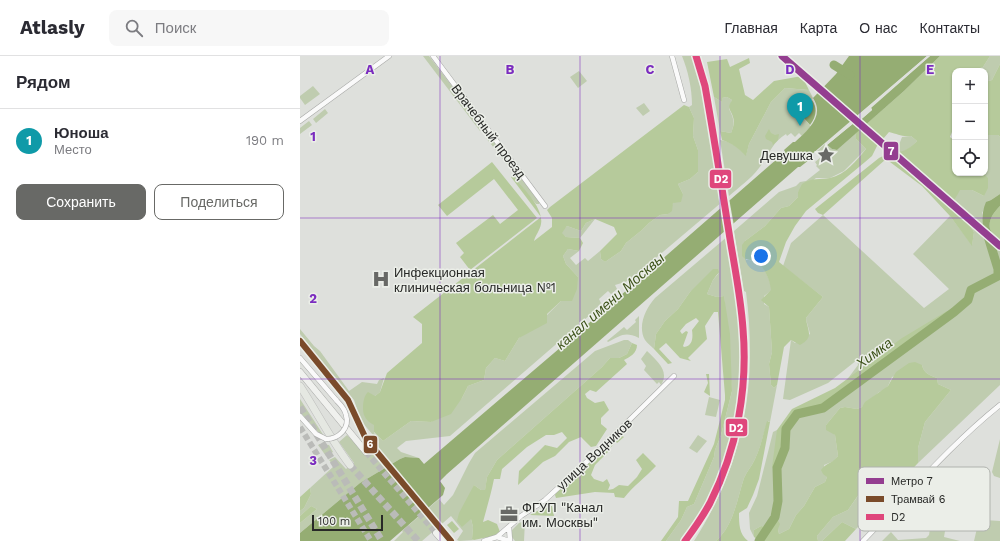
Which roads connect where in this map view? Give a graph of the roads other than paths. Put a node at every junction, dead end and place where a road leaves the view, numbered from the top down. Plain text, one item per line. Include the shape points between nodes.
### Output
1 (389, 56) edge
2 (433, 56) edge
3 (672, 56) edge
4 (684, 100) dead end
5 (300, 121) edge
6 (544, 206) dead end
7 (300, 358) edge
8 (300, 372) edge
9 (674, 376) dead end
10 (300, 386) edge
11 (1000, 404) edge
12 (300, 416) edge
13 (366, 452) tunnel mouth
14 (350, 465) tunnel mouth
15 (934, 467) edge
16 (509, 527) junction
17 (874, 531) edge
18 (436, 533) tunnel mouth
19 (497, 537) junction
20 (444, 541) edge
21 (484, 541) edge
22 (510, 541) edge
23 (864, 541) edge

1 - 5 street
2 - 6 street, Врачебный проезд
3 - 4 street
7 - 12 street, bridge via 346,413 346,425 336,437 326,439 316,434
8 - 13 main road
9 - 16 street, улица Водников via 594,455 544,500
10 - 14 main road
11 - 15 street
16 - 19 street, улица Водников
16 - 22 street
17 - 23 street
18 - 20 main road
19 - 21 street, улица Водников
19 - 22 street

